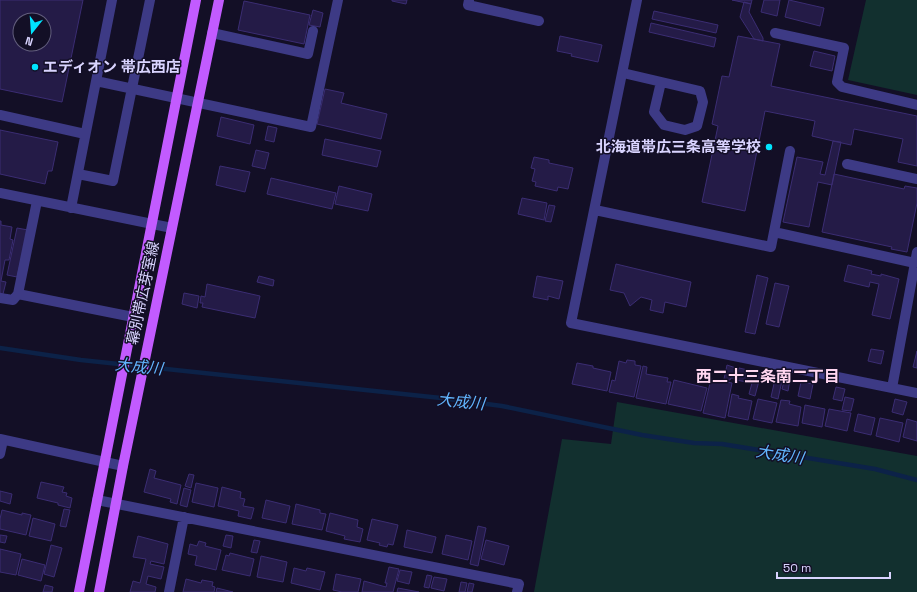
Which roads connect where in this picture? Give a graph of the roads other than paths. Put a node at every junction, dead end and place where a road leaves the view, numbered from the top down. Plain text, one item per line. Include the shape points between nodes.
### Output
1 (112, 0) edge
2 (150, 0) edge
3 (196, 0) edge
4 (219, 0) edge
5 (338, 0) edge
6 (469, 0) edge
7 (635, 0) edge
8 (539, 21) dead end
9 (313, 31) dead end
10 (212, 33) junction
11 (775, 33) dead end
12 (622, 73) junction
13 (96, 81) junction
14 (661, 82) junction
15 (132, 88) junction
16 (177, 98) junction
17 (198, 102) junction
18 (917, 105) edge
19 (0, 115) edge
20 (85, 134) junction
21 (790, 151) dead end
22 (847, 164) dead end
23 (78, 174) junction
24 (917, 179) edge
25 (0, 193) edge
26 (37, 201) junction
27 (71, 208) junction
28 (595, 210) junction
29 (152, 224) junction
30 (172, 228) junction
31 (774, 232) junction
32 (917, 252) edge
33 (914, 263) junction
34 (18, 294) junction
35 (0, 298) edge
36 (133, 317) junction
37 (892, 388) junction
38 (917, 393) edge
39 (2, 440) edge
40 (0, 454) edge
41 (105, 462) junction
42 (123, 466) junction
43 (97, 500) junction
44 (116, 504) junction
45 (184, 517) junction
46 (79, 592) edge
47 (99, 592) edge
48 (169, 592) edge
49 (517, 592) edge

1 - 13 street
2 - 15 street
3 - 16 main road, 幕別帯広芽室線
4 - 10 main road, 幕別帯広芽室線
5 - 17 street via 310,127
6 - 8 street via 468,5
7 - 12 street
9 - 10 street via 308,54
10 - 17 main road, 幕別帯広芽室線
11 - 18 street via 844,48 837,82 842,87
12 - 14 street
12 - 28 street
13 - 15 street
13 - 20 street
14 - 14 street via 654,112 664,125 685,130 697,126 703,102 700,91
15 - 16 street
15 - 23 street via 113,181
16 - 17 street
16 - 29 main road, 幕別帯広芽室線
17 - 30 main road, 幕別帯広芽室線
19 - 20 street
20 - 23 street
21 - 31 street
22 - 24 street
23 - 27 street
25 - 26 street
26 - 27 street
26 - 34 street
27 - 29 street
28 - 31 street via 771,247
28 - 37 street via 571,323
29 - 30 street
29 - 36 main road, 幕別帯広芽室線
30 - 42 main road, 幕別帯広芽室線
31 - 33 street
32 - 33 street
33 - 37 street
34 - 35 street via 13,300
34 - 36 street
36 - 41 main road, 幕別帯広芽室線
37 - 38 street
39 - 40 street
39 - 41 street
41 - 42 street
41 - 43 main road, 幕別帯広芽室線
42 - 44 main road, 幕別帯広芽室線
43 - 44 street
43 - 46 main road, 幕別帯広芽室線
44 - 45 street
44 - 47 main road, 幕別帯広芽室線
45 - 48 street
45 - 49 street via 519,584

